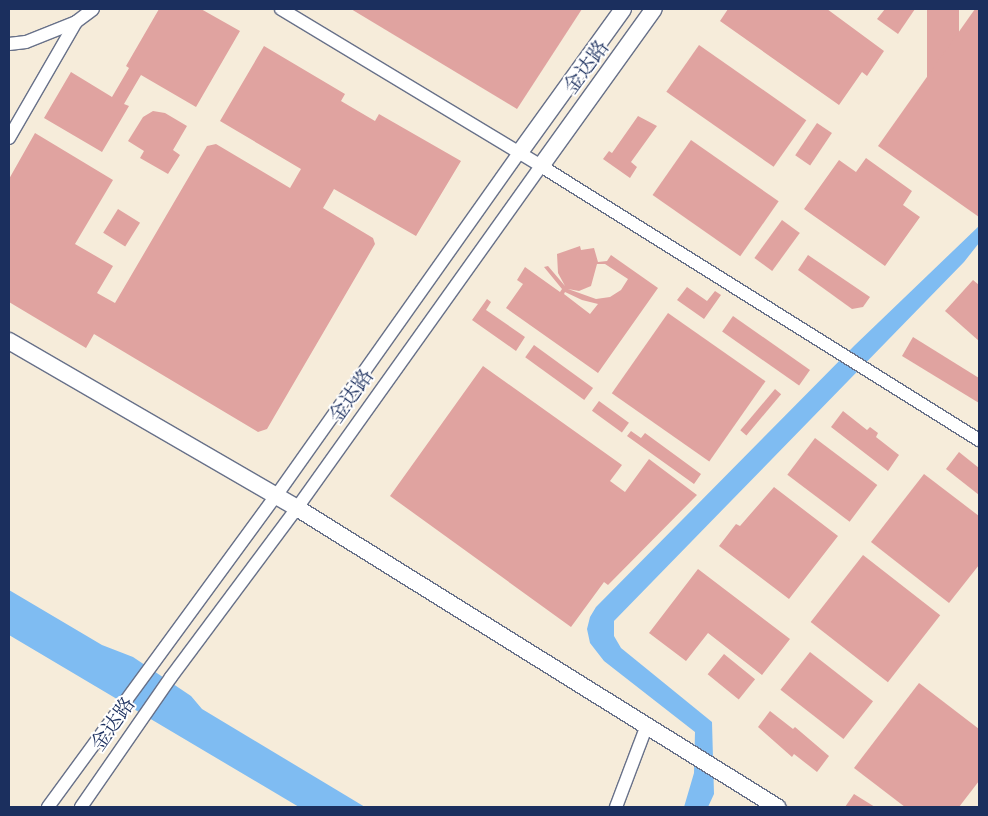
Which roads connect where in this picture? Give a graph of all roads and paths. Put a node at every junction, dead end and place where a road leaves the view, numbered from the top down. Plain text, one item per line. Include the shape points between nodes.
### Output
1 (93, 9) edge
2 (281, 9) edge
3 (623, 9) edge
4 (654, 9) edge
5 (76, 22) junction
6 (9, 44) edge
7 (9, 138) edge
8 (520, 152) junction
9 (541, 166) junction
10 (10, 344) edge
11 (979, 440) edge
12 (276, 496) junction
13 (297, 508) junction
14 (647, 725) junction
15 (48, 807) edge
16 (81, 807) edge
17 (616, 807) edge
18 (777, 807) edge

1 - 5 street
2 - 8 street
3 - 8 main road, 金达路
4 - 9 main road, 金达路
5 - 6 street via 26,42
5 - 7 street
8 - 9 street
8 - 12 street, 金达路
9 - 11 street
9 - 13 street, 金达路
10 - 12 main road
12 - 13 main road
12 - 15 street, 金达路
13 - 14 main road
13 - 16 street, 金达路 via 171,677
14 - 17 street
14 - 18 main road

